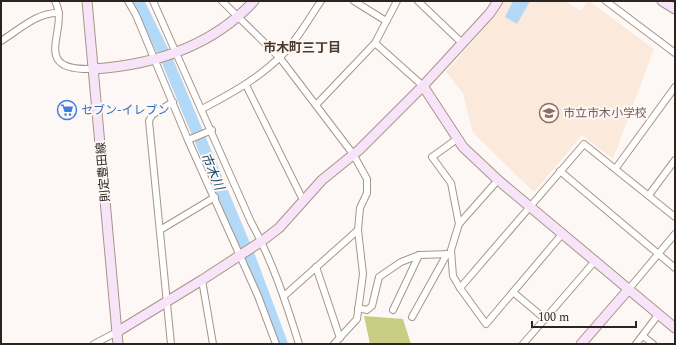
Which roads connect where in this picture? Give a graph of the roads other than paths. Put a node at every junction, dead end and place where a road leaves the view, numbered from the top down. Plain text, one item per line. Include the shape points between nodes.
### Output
1 (55, 1) edge
2 (87, 1) edge
3 (128, 1) edge
4 (153, 1) edge
5 (222, 1) edge
6 (254, 1) edge
7 (321, 1) edge
8 (354, 1) edge
9 (397, 1) edge
10 (418, 1) edge
11 (498, 1) edge
12 (606, 1) edge
13 (662, 1) edge
14 (675, 9) edge
15 (59, 13) junction
16 (238, 18) junction
17 (386, 21) junction
18 (1, 41) edge
19 (375, 43) junction
20 (462, 43) junction
21 (177, 51) junction
22 (675, 53) edge
23 (280, 58) junction
24 (153, 60) junction
25 (94, 70) junction
26 (246, 85) junction
27 (423, 86) junction
28 (675, 87) edge
29 (174, 102) junction
30 (316, 105) junction
31 (202, 109) junction
32 (212, 130) junction
33 (457, 139) junction
34 (188, 140) junction
35 (353, 154) junction
36 (675, 160) edge
37 (673, 167) edge
38 (616, 168) junction
39 (560, 171) junction
40 (498, 180) junction
41 (649, 195) junction
42 (215, 197) junction
43 (303, 200) junction
44 (530, 207) junction
45 (675, 217) edge
46 (459, 224) junction
47 (160, 230) junction
48 (358, 230) junction
49 (563, 233) junction
50 (675, 234) edge
51 (260, 242) junction
52 (241, 254) junction
53 (449, 254) junction
54 (659, 254) junction
55 (420, 255) junction
56 (595, 261) junction
57 (316, 267) junction
58 (675, 268) edge
59 (202, 280) junction
60 (460, 288) junction
61 (628, 290) junction
62 (513, 292) junction
63 (284, 296) junction
64 (167, 303) junction
65 (358, 308) junction
66 (393, 310) dead end
67 (658, 315) junction
68 (412, 317) dead end
69 (544, 319) junction
70 (675, 328) edge
71 (117, 332) junction
72 (643, 336) junction
73 (340, 338) junction
74 (94, 344) edge
75 (118, 344) edge
76 (171, 344) edge
77 (213, 344) edge
78 (276, 344) edge
79 (299, 344) edge
80 (334, 344) edge
81 (523, 344) edge
82 (581, 344) edge
83 (636, 344) edge
84 (653, 344) edge

1 - 15 street
2 - 25 street, 則定豊田線
3 - 24 street via 143,30
4 - 21 street
5 - 16 street
6 - 16 street
7 - 23 street
8 - 17 street
9 - 17 street
10 - 20 street
11 - 20 street
12 - 22 street
13 - 14 street
15 - 18 street via 40,16
15 - 25 street via 54,47 58,59 72,69
16 - 21 street via 213,36
16 - 23 street
17 - 19 street
19 - 27 street
19 - 30 street
20 - 27 street
21 - 24 street
21 - 31 street
23 - 26 street
23 - 30 street
24 - 25 street
24 - 29 street
25 - 71 street, 則定豊田線
26 - 31 street
26 - 43 street
27 - 33 street
27 - 35 street
28 - 38 street
29 - 34 street
29 - 47 street via 152,115 149,121
30 - 35 street
31 - 32 street
32 - 34 street
32 - 51 street
33 - 40 street
33 - 46 street via 432,157 451,183
34 - 42 street
35 - 43 street
35 - 48 street via 367,179 368,186 360,208
36 - 37 street
37 - 41 street
38 - 39 street via 584,144
38 - 41 street
39 - 44 street
39 - 54 street
40 - 44 street
40 - 46 street
41 - 45 street
42 - 47 street
42 - 52 street
43 - 51 street via 279,228
44 - 49 street
44 - 60 street
46 - 53 street
47 - 64 street
48 - 57 street
48 - 65 street via 363,274
49 - 56 street
49 - 62 street
50 - 54 street
51 - 52 street
51 - 63 street
52 - 59 street
52 - 78 street
53 - 55 street
53 - 60 street via 453,276
53 - 68 street
54 - 58 street
54 - 61 street
55 - 65 street via 401,262 379,277 372,306 367,310
55 - 66 street
56 - 61 street
56 - 69 street
57 - 63 street
57 - 73 street
59 - 64 street
59 - 77 street
60 - 62 street via 486,324
61 - 67 street
61 - 82 street
62 - 69 street
63 - 79 street
64 - 71 street
64 - 76 street
65 - 73 street via 357,319
67 - 70 street
67 - 72 street
69 - 81 street
71 - 74 street
71 - 75 street, 則定豊田線
72 - 83 street
72 - 84 street
73 - 80 street

